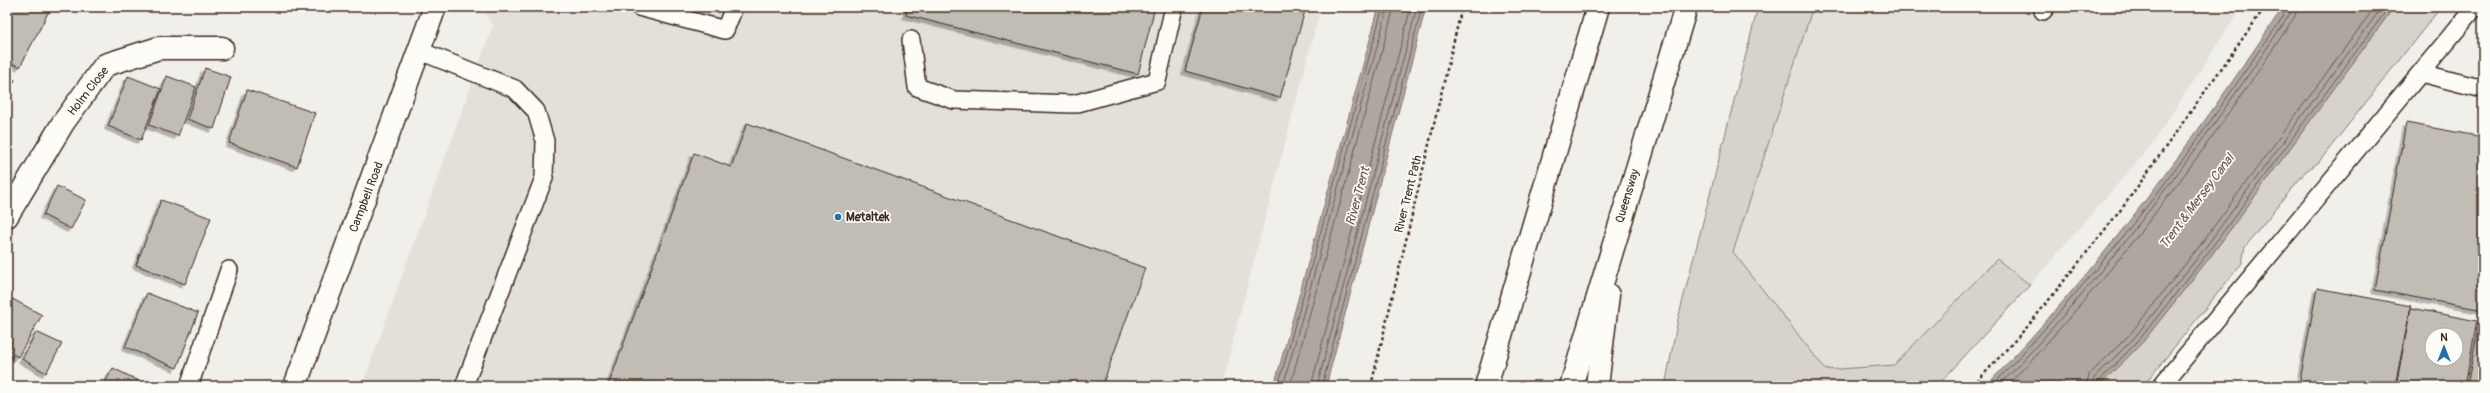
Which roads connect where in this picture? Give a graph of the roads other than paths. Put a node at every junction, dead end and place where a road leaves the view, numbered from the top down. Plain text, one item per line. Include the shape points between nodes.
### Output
1 (435, 7) edge
2 (639, 7) edge
3 (734, 7) edge
4 (1174, 7) edge
5 (1598, 7) edge
6 (1686, 7) edge
7 (2475, 7) edge
8 (911, 40) dead end
9 (222, 48) dead end
10 (420, 51) junction
11 (2421, 73) junction
12 (2483, 89) edge
13 (7, 216) edge
14 (1615, 234) junction
15 (229, 270) dead end
16 (189, 386) edge
17 (295, 386) edge
18 (464, 386) edge
19 (1484, 386) edge
20 (1570, 386) edge
21 (1597, 386) edge
22 (2161, 386) edge

1 - 10 main road, Campbell Road
2 - 3 lane via 725,30
4 - 8 lane via 1157,81 1074,104 954,100 917,87
5 - 19 main road
6 - 14 main road, Queensway
7 - 11 lane
9 - 13 main road, Holm Close via 159,48 105,65 63,123
10 - 17 main road, Campbell Road
10 - 18 lane via 515,89 536,111 545,141 544,178
11 - 12 lane
11 - 22 lane
14 - 20 main road, Queensway
14 - 21 main road
15 - 16 lane

